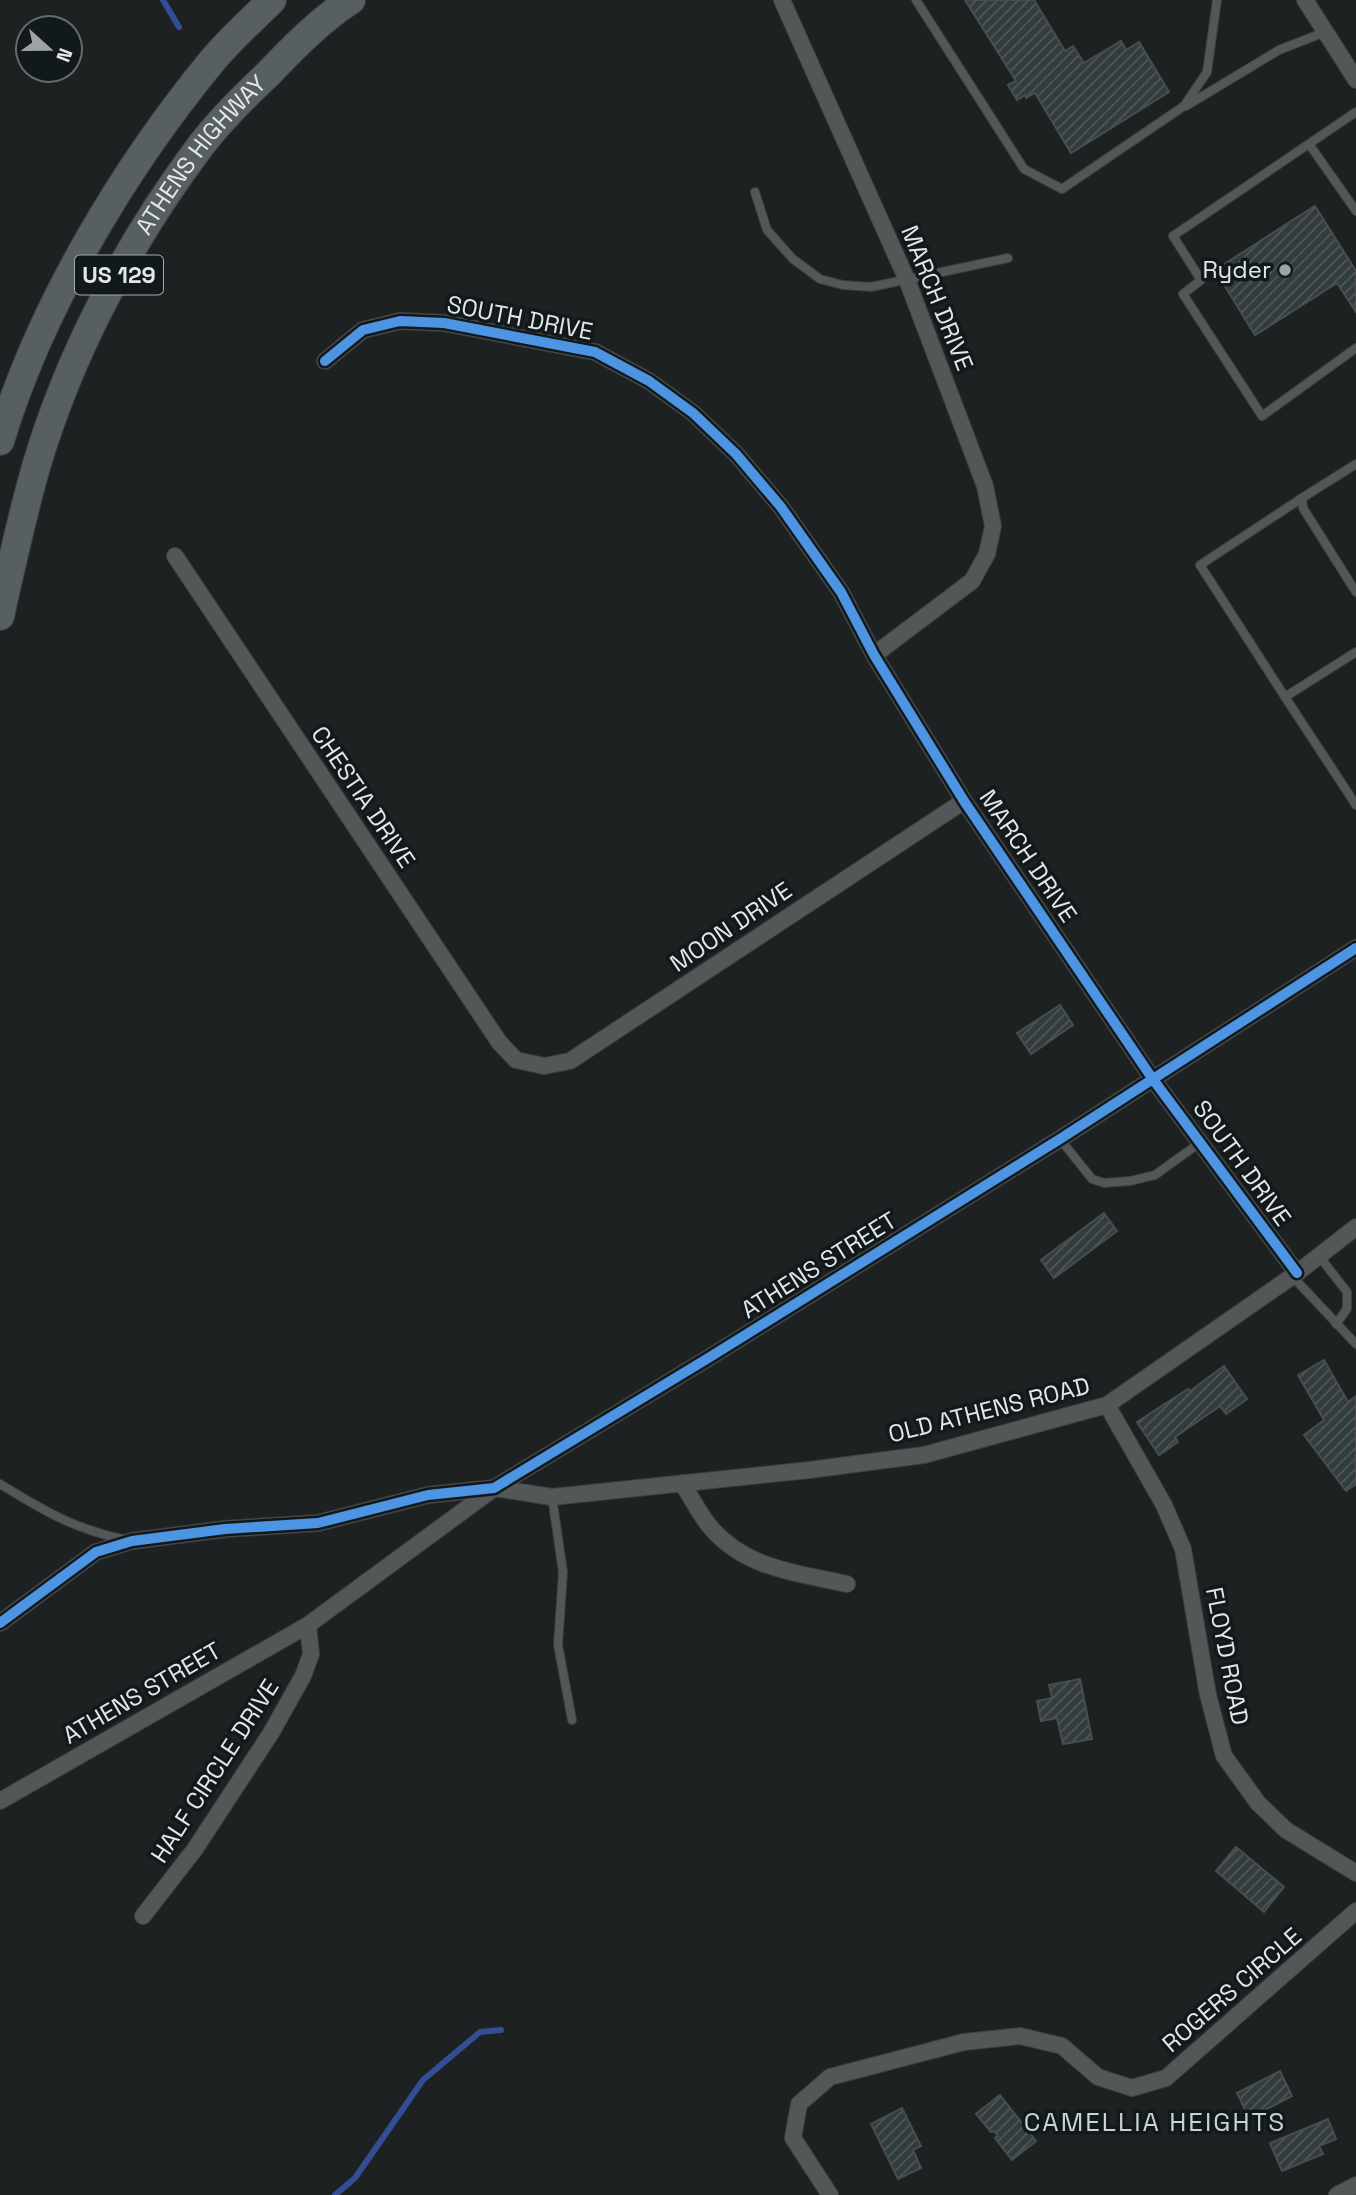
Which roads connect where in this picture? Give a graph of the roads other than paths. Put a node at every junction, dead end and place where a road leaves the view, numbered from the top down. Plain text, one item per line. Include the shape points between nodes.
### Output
1 (272, 0) edge
2 (351, 0) edge
3 (782, 0) edge
4 (916, 0) edge
5 (1217, 0) edge
6 (1304, 0) edge
7 (1325, 32) junction
8 (1356, 80) edge
9 (1184, 106) junction
10 (1356, 112) edge
11 (1309, 144) junction
12 (755, 192) dead end
13 (1356, 211) edge
14 (1008, 258) dead end
15 (907, 280) junction
16 (1356, 348) edge
17 (325, 362) dead end
18 (0, 441) edge
19 (1356, 464) edge
20 (1302, 498) junction
21 (175, 556) dead end
22 (1356, 592) edge
23 (0, 616) edge
24 (1356, 652) edge
25 (874, 655) junction
26 (1285, 697) junction
27 (964, 801) junction
28 (1356, 805) edge
29 (1356, 948) edge
30 (516, 1060) joint
31 (1152, 1078) junction
32 (1060, 1139) junction
33 (1201, 1142) junction
34 (1356, 1227) edge
35 (1319, 1256) junction
36 (1295, 1274) junction
37 (1336, 1324) junction
38 (1356, 1344) edge
39 (1107, 1405) junction
40 (682, 1483) junction
41 (0, 1484) edge
42 (495, 1488) junction
43 (552, 1497) junction
44 (132, 1541) junction
45 (847, 1584) dead end
46 (0, 1623) edge
47 (307, 1625) junction
48 (572, 1720) dead end
49 (0, 1801) edge
50 (1356, 1873) edge
51 (1356, 1911) edge
52 (143, 1916) dead end
53 (1356, 2185) edge
54 (830, 2195) edge
55 (1337, 2195) edge

1 - 18 highway, ATHENS HIGHWAY / US 129 via 213,60 151,142 91,238 42,331
2 - 23 highway, ATHENS HIGHWAY / US 129 via 295,47 197,150 123,267 61,396 36,466
3 - 15 street, MARCH DRIVE
4 - 9 lane via 1024,169 1062,189
5 - 9 lane via 1207,72
6 - 7 street
7 - 8 street
7 - 9 lane via 1279,50
10 - 11 lane
11 - 13 lane
11 - 16 lane via 1173,236 1201,279 1183,294 1262,416
12 - 15 lane via 768,230 793,259 820,279 871,287
14 - 15 lane
15 - 25 street, MARCH DRIVE via 985,486 993,526 987,554 972,581
17 - 25 street, SOUTH DRIVE via 363,330 400,321 444,323 595,352 649,381 693,413 736,454 841,592
19 - 20 lane
20 - 22 lane via 1303,508
20 - 26 lane via 1200,565
21 - 30 street, CHESTIA DRIVE via 499,1042
24 - 26 lane
25 - 27 street, MARCH DRIVE
26 - 28 lane
27 - 30 street, MOON DRIVE via 570,1061 544,1066
27 - 31 street, MARCH DRIVE
29 - 31 street, ATHENS STREET
31 - 32 street, ATHENS STREET
31 - 33 street, SOUTH DRIVE
32 - 33 lane via 1092,1179 1104,1183 1155,1175
32 - 42 street, ATHENS STREET
33 - 36 street, SOUTH DRIVE
34 - 35 street, OLD ATHENS ROAD
35 - 36 street, OLD ATHENS ROAD
35 - 37 lane via 1347,1292 1347,1309
36 - 37 lane
36 - 39 street, OLD ATHENS ROAD
37 - 38 lane
39 - 40 street, OLD ATHENS ROAD via 924,1455
39 - 50 street, FLOYD ROAD via 1164,1504 1183,1549 1208,1695 1224,1756 1258,1803 1286,1829
40 - 43 street, OLD ATHENS ROAD
40 - 45 street via 712,1529 741,1554 763,1565
41 - 44 lane via 76,1527
42 - 43 street, OLD ATHENS ROAD
42 - 44 street, ATHENS STREET via 428,1496 318,1523
42 - 47 street
43 - 48 lane via 563,1572 558,1645
44 - 46 street, ATHENS STREET via 96,1552
47 - 49 street, ATHENS STREET
47 - 52 street, HALF CIRCLE DRIVE via 311,1654 297,1688 195,1849
51 - 54 street, ROGERS CIRCLE via 1166,2078 1132,2088 1097,2077 1062,2046 1020,2036 964,2042 830,2077 799,2104 793,2138
53 - 55 street

